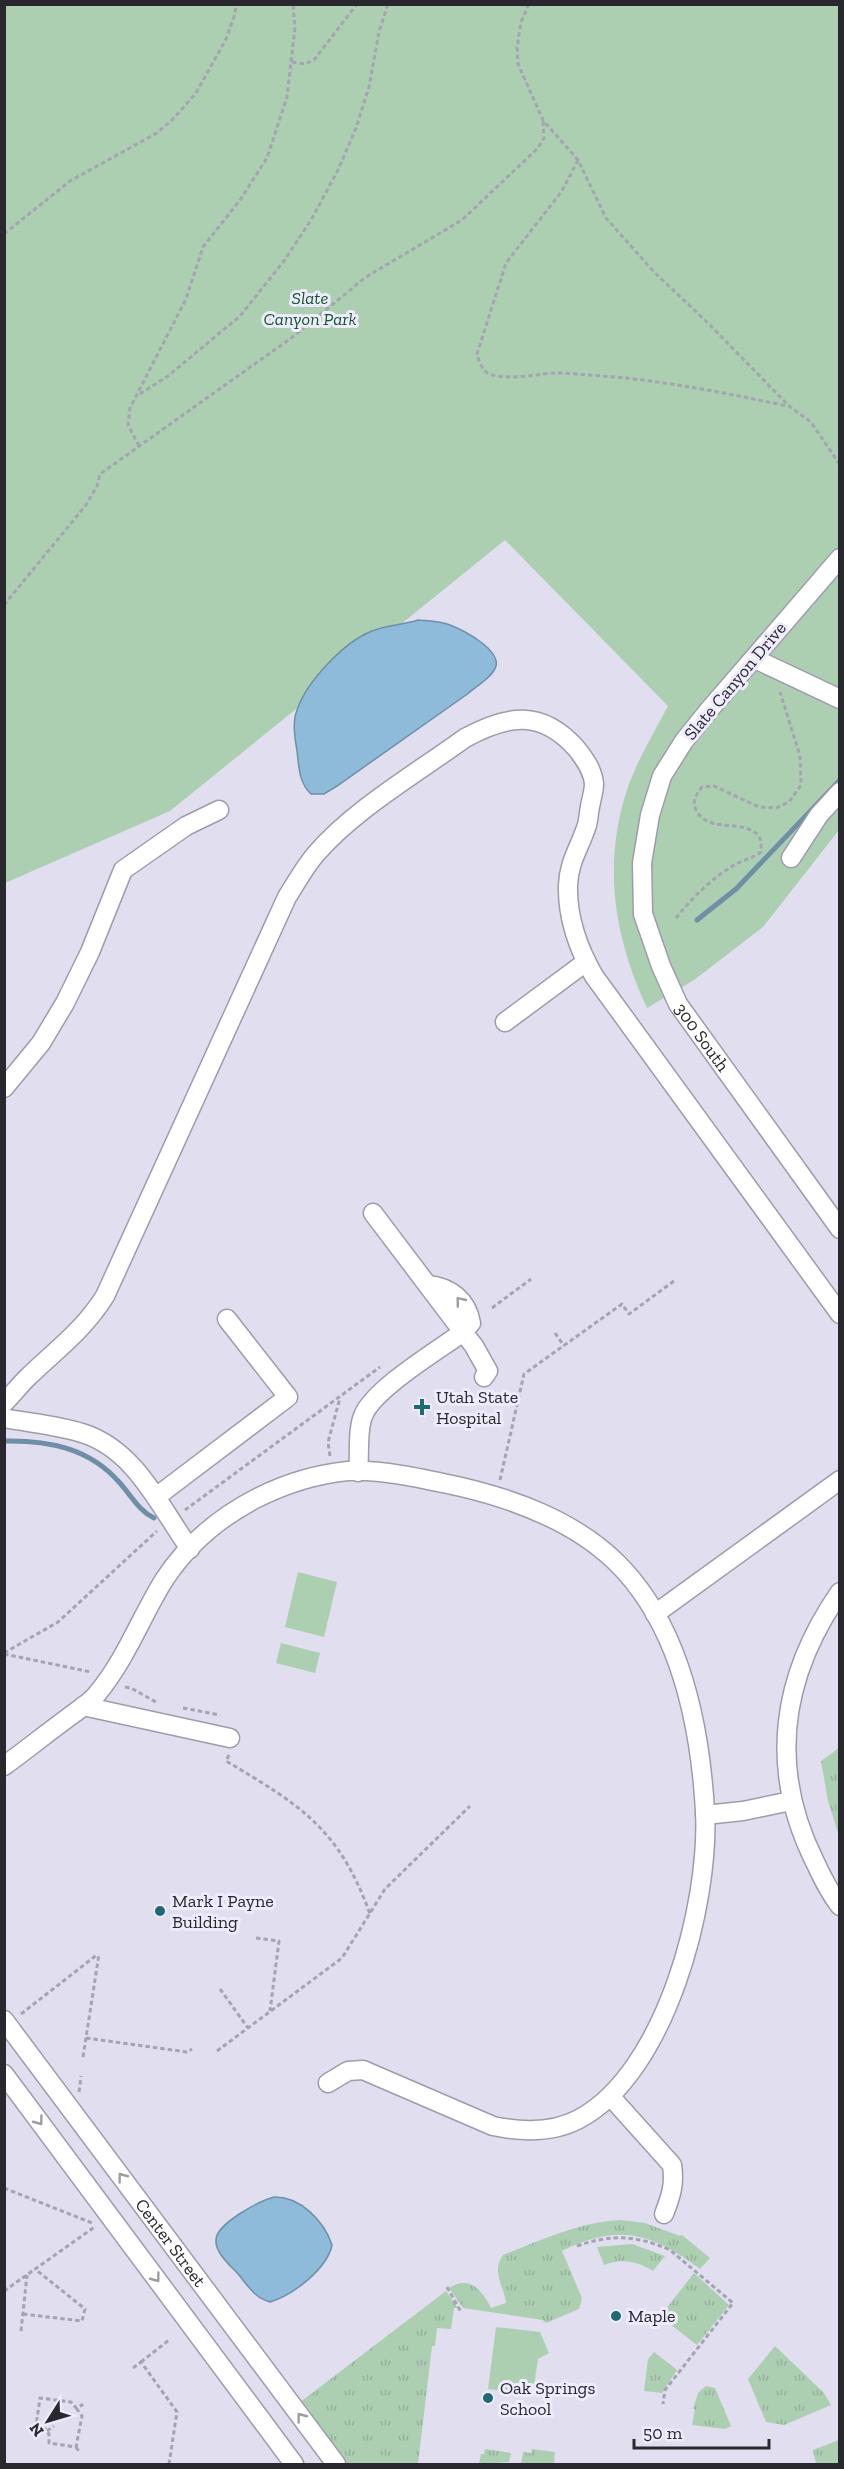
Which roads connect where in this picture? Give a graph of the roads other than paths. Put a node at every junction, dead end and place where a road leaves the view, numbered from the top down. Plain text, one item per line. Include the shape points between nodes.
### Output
1 (840, 558) edge
2 (755, 659) junction
3 (840, 699) edge
4 (840, 792) edge
5 (219, 810) dead end
6 (650, 815) joint
7 (791, 858) dead end
8 (586, 962) junction
9 (504, 1022) dead end
10 (4, 1088) edge
11 (373, 1213) dead end
12 (840, 1229) edge
13 (840, 1314) edge
14 (227, 1319) dead end
15 (463, 1332) junction
16 (484, 1377) dead end
17 (4, 1403) edge
18 (4, 1418) edge
19 (358, 1472) junction
20 (840, 1480) edge
21 (156, 1497) junction
22 (190, 1550) junction
23 (840, 1593) edge
24 (655, 1614) junction
25 (83, 1706) junction
26 (230, 1738) road end
27 (4, 1766) edge
28 (791, 1801) junction
29 (705, 1815) junction
30 (840, 1906) edge
31 (9, 2020) edge
32 (4, 2074) edge
33 (328, 2083) dead end
34 (611, 2097) junction
35 (664, 2214) dead end
36 (160, 2228) junction
37 (134, 2248) junction
38 (294, 2464) edge
39 (336, 2464) edge

1 - 2 street, Slate Canyon Drive
2 - 3 street
2 - 6 street, Slate Canyon Drive via 684,741 662,776
4 - 7 street via 819,815
5 - 10 street via 186,826 123,870 90,952 64,1003 41,1043
6 - 12 street, 300 South via 642,863 643,914 678,1004
8 - 9 street
8 - 13 street
8 - 17 street via 574,934 568,886 570,863 587,824 594,785 590,768 566,737 552,726 537,721 505,721 484,728 357,816 329,840 302,873 287,897 105,1296 73,1338
11 - 15 street
14 - 21 street via 288,1397
15 - 16 street via 482,1358 488,1371
15 - 19 street via 370,1404 362,1416
18 - 21 street via 83,1433 111,1447
19 - 22 street via 313,1478 274,1490 227,1515
19 - 24 street via 446,1484 496,1496 560,1522 617,1563
20 - 24 street
21 - 22 street
22 - 25 street via 163,1582 116,1667 95,1697
23 - 28 street via 822,1618 800,1664 789,1711 786,1765
24 - 29 street via 693,1713
25 - 26 street
25 - 27 street
28 - 29 street
28 - 30 street via 806,1844
29 - 34 street via 696,1912 673,1988 643,2055
36 -> 31 street, Center Street
32 -> 37 street, Center Street via 103,2220
33 - 34 street via 348,2071 363,2070 493,2126 516,2131 556,2127 577,2120
34 - 35 street via 672,2165 674,2187
36 - 37 street
39 -> 36 street, Center Street
37 -> 38 street, Center Street

